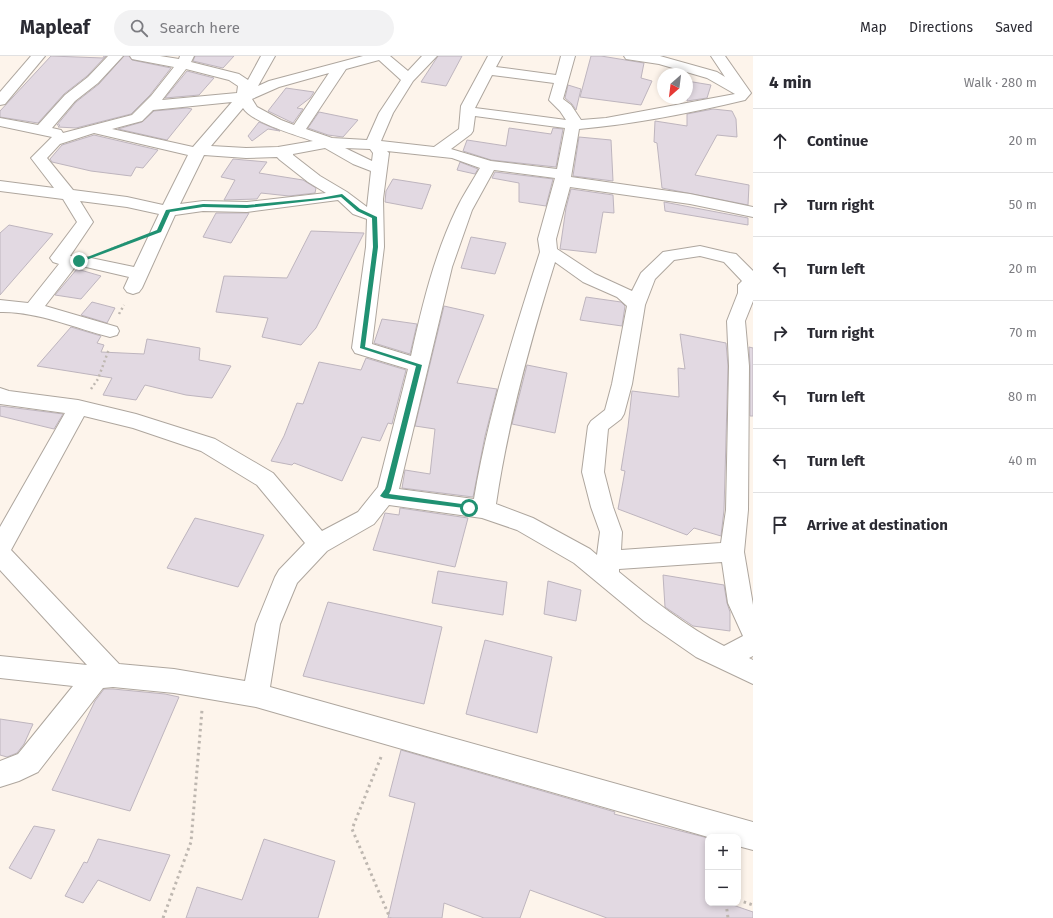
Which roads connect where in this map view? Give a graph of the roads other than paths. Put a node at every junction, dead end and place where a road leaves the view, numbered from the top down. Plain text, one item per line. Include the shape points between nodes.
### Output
1 (38, 56) edge
2 (116, 56) edge
3 (137, 56) edge
4 (268, 56) edge
5 (378, 56) edge
6 (382, 56) edge
7 (430, 56) edge
8 (495, 56) edge
9 (568, 56) edge
10 (631, 56) edge
11 (718, 56) edge
12 (185, 60) edge
13 (342, 61) edge
14 (488, 70) junction
15 (408, 79) junction
16 (562, 80) junction
17 (165, 88) junction
18 (244, 97) junction
19 (748, 98) edge
20 (0, 101) edge
21 (202, 101) junction
22 (149, 106) junction
23 (467, 111) junction
24 (230, 114) junction
25 (0, 122) edge
26 (573, 125) junction
27 (96, 129) junction
28 (42, 130) junction
29 (298, 130) junction
30 (73, 134) junction
31 (329, 143) junction
32 (373, 143) junction
33 (285, 151) junction
34 (198, 152) junction
35 (437, 152) junction
36 (489, 164) junction
37 (379, 169) junction
38 (29, 173) junction
39 (563, 178) junction
40 (0, 186) edge
41 (66, 194) junction
42 (342, 195) junction
43 (168, 211) junction
44 (753, 212) edge
45 (375, 217) junction
46 (549, 252) junction
47 (753, 255) edge
48 (74, 261) junction
49 (735, 263) junction
50 (753, 281) edge
51 (753, 284) edge
52 (636, 305) junction
53 (0, 306) edge
54 (32, 310) junction
55 (110, 331) dead end
56 (419, 365) junction
57 (0, 395) edge
58 (78, 407) junction
59 (384, 496) junction
60 (484, 509) junction
61 (319, 544) junction
62 (0, 548) edge
63 (732, 552) junction
64 (0, 554) edge
65 (608, 568) junction
66 (753, 632) edge
67 (753, 643) edge
68 (725, 659) junction
69 (0, 667) edge
70 (753, 673) edge
71 (105, 676) junction
72 (256, 695) junction
73 (0, 774) edge
74 (753, 836) edge

1 - 20 street
2 - 28 street via 70,98
3 - 12 street
4 - 18 street
5 - 13 street
6 - 15 street
7 - 15 street
8 - 14 street
9 - 16 street
10 - 19 street via 660,60 712,75
11 - 19 street
12 - 17 street
12 - 18 street via 234,77 245,84
13 - 18 street via 324,70 274,84
13 - 29 street
14 - 16 street
14 - 23 street
15 - 32 street via 386,113
16 - 26 street via 556,100 566,108 574,121
17 - 21 street
17 - 22 street
18 - 21 street
18 - 24 street
18 - 29 street via 251,110 276,123
19 - 26 street via 740,97 606,122
21 - 22 street
21 - 24 street
22 - 27 street via 137,118
23 - 26 street
23 - 35 street via 466,131
24 - 34 street
25 - 28 street
26 - 39 street
27 - 30 street
27 - 34 street
28 - 30 street
29 - 31 street
30 - 38 street via 55,141
31 - 32 street
31 - 33 street
31 - 37 street via 358,161
32 - 35 street
32 - 37 street via 381,153
33 - 34 street via 246,154
33 - 42 street via 285,158 294,165
34 - 43 street
35 - 36 street via 456,154 462,159
36 - 39 street
36 - 56 street via 452,240
37 - 45 street via 374,199
38 - 40 street
38 - 41 street
38 - 41 street
39 - 44 street
39 - 46 street via 546,239
41 - 43 street via 127,202
41 - 48 street via 85,222 58,258
42 - 43 street via 247,207 203,206
42 - 45 street via 358,210
43 - 48 street via 136,281
45 - 56 street via 375,247 362,348
46 - 52 street via 589,278 623,294
46 - 60 street via 507,391 490,466
47 - 49 street
48 - 54 street
49 - 50 street
49 - 52 street via 730,258 700,251 669,256 647,277
51 - 63 street via 747,285 747,293 736,321 739,366 737,510
52 - 65 street via 614,414 598,426 593,472 611,532
53 - 54 street
54 - 55 street
56 - 59 street via 388,490
57 - 58 street via 4,398
58 - 61 street via 208,445 265,479
58 - 62 street
59 - 60 street
59 - 61 street via 366,518
60 - 65 street via 525,524
61 - 72 street via 287,577 268,624
63 - 65 street
63 - 66 street via 740,603
64 - 71 street
65 - 68 street via 653,614 705,649
67 - 68 street
68 - 70 street
69 - 71 street
71 - 72 street via 174,681
71 - 73 street via 28,763
72 - 74 street

